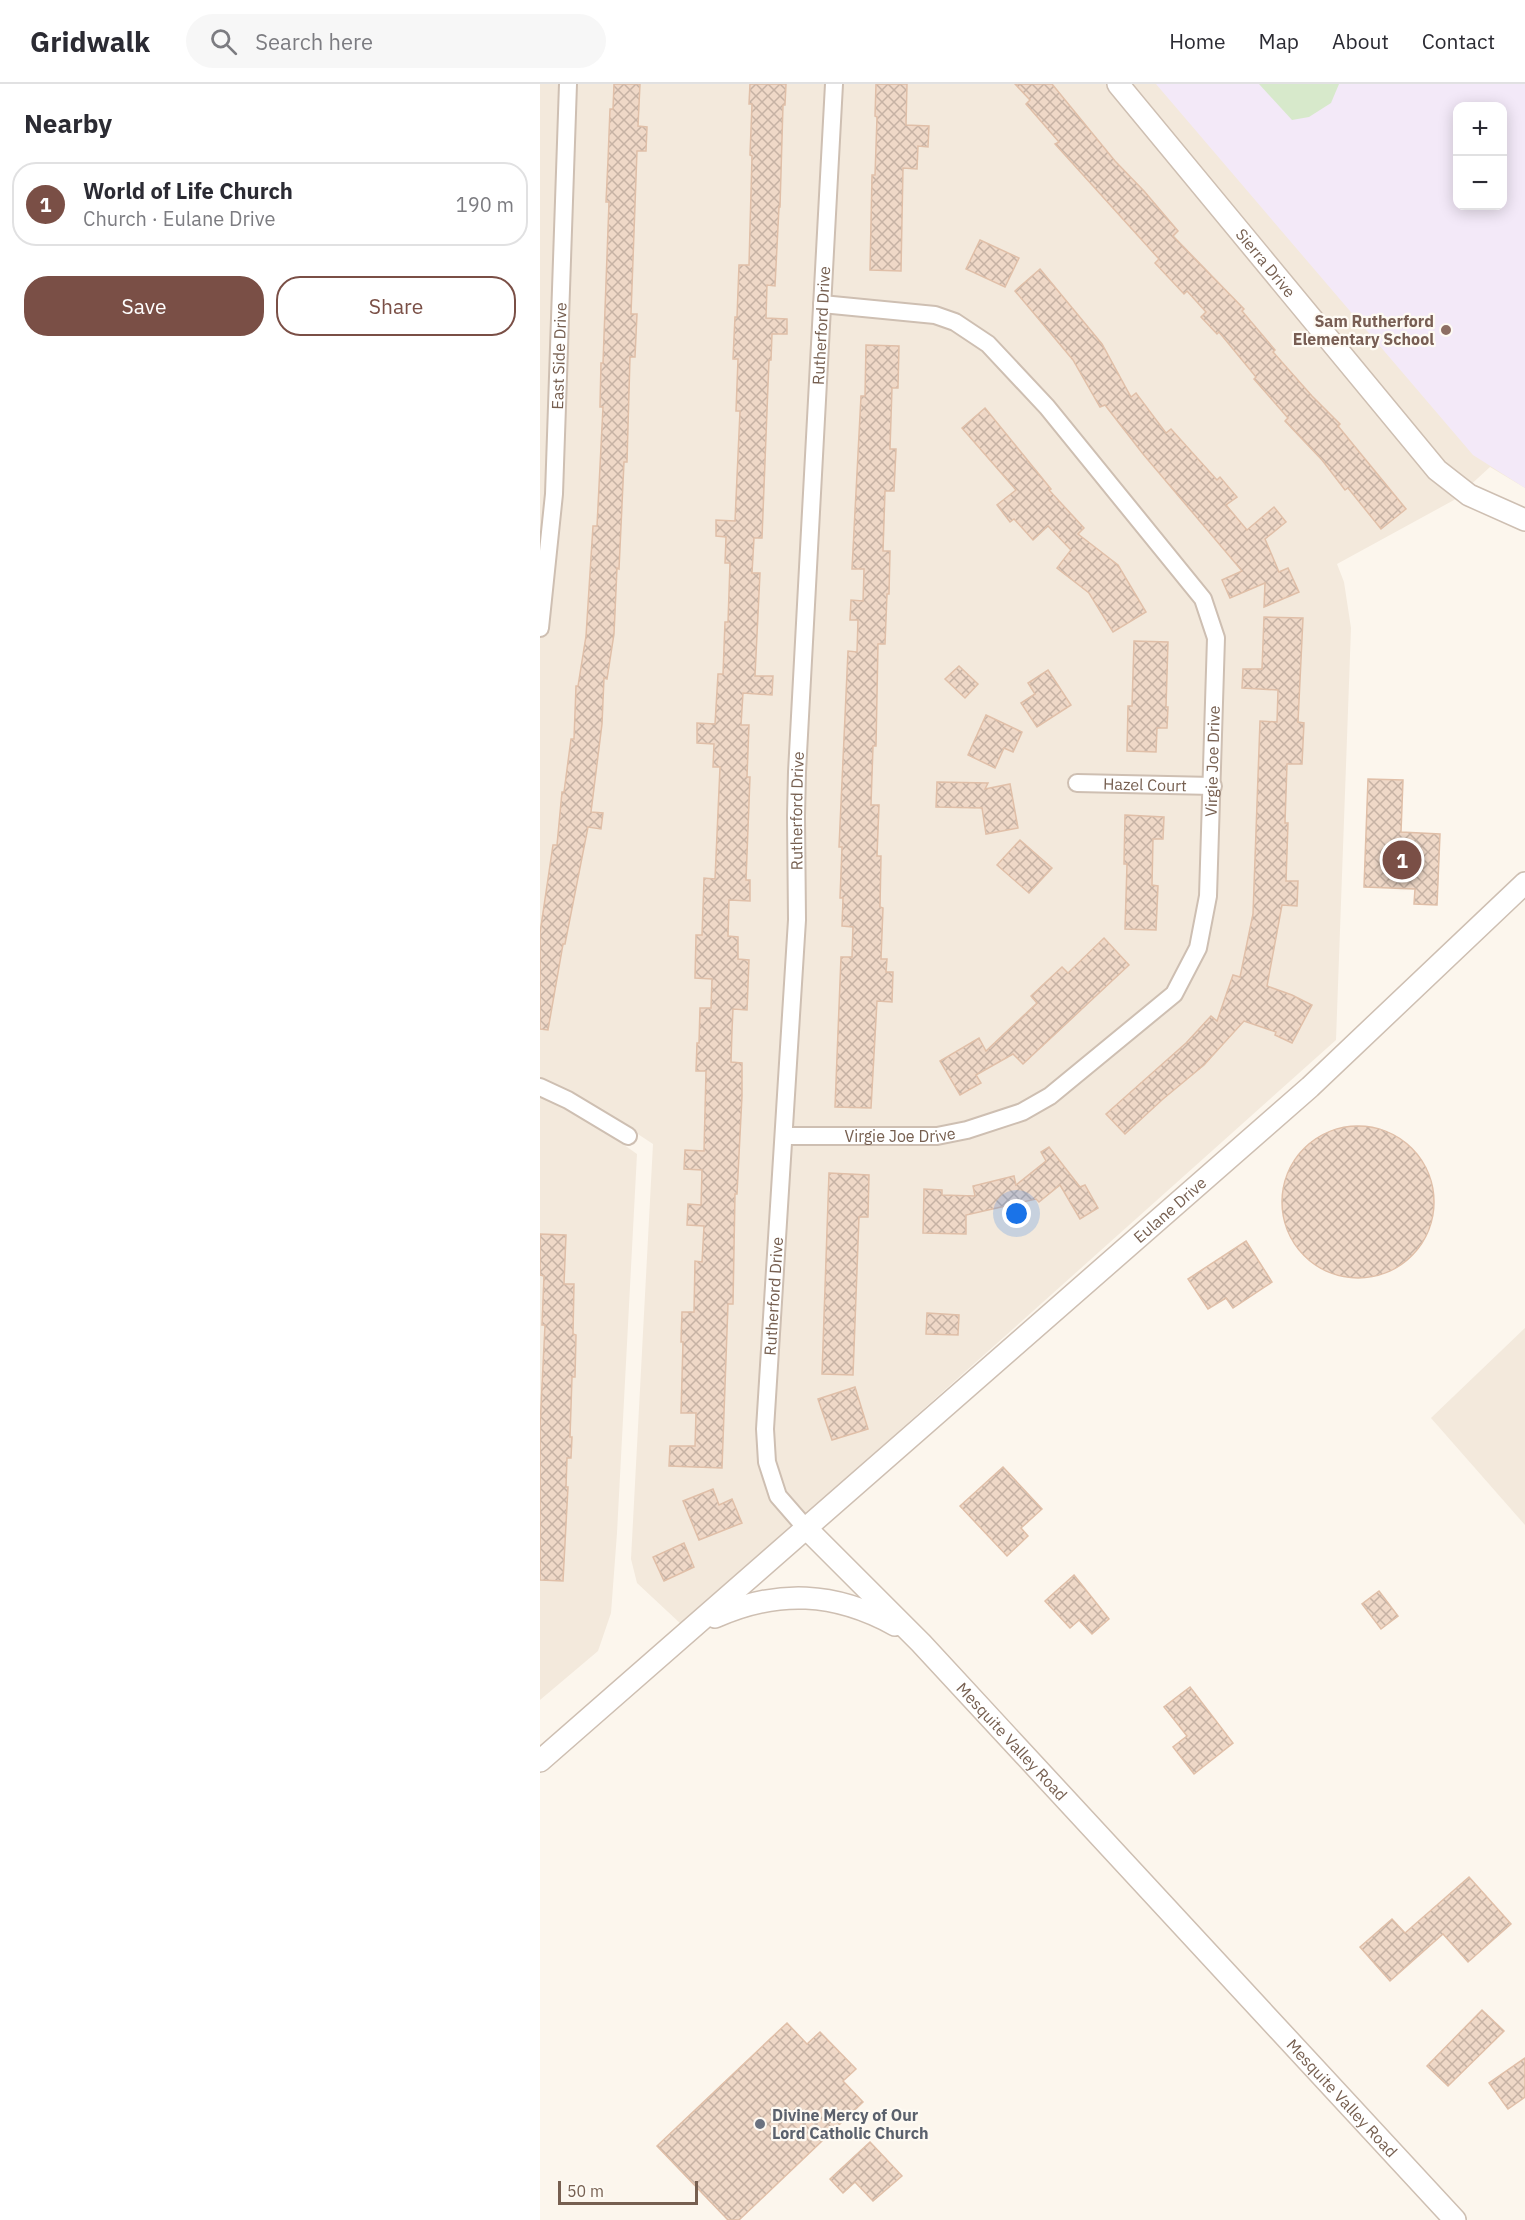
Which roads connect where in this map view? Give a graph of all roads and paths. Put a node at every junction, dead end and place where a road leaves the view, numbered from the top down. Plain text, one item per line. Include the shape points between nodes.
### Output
1 (568, 84) edge
2 (834, 84) edge
3 (1118, 84) edge
4 (822, 304) junction
5 (1525, 520) edge
6 (540, 628) edge
7 (1077, 783) dead end
8 (1213, 786) junction
9 (1525, 883) edge
10 (540, 1087) edge
11 (628, 1136) dead end
12 (784, 1136) junction
13 (806, 1527) junction
14 (696, 1626) junction
15 (914, 1636) junction
16 (540, 1761) edge
17 (1455, 2220) edge

1 - 6 street, East Side Drive via 554,494
2 - 4 street, Rutherford Drive
3 - 5 street, Sierra Drive via 1437,470 1469,495
4 - 8 street, Virgie Joe Drive via 935,315 955,322 988,344 1047,407 1203,599 1216,638
4 - 12 street, Rutherford Drive via 797,772 797,920
7 - 8 street, Hazel Court
8 - 12 street, Virgie Joe Drive via 1208,896 1198,948 1174,994 1050,1096 1023,1112 937,1136
9 - 13 street, Eulane Drive via 1310,1086
10 - 11 street
12 - 13 street, Rutherford Drive via 765,1429 767,1462 778,1496
13 - 14 street
13 - 15 street, Mesquite Valley Road
14 - 15 street via 740,1606 777,1598 805,1598 839,1602 866,1611
14 - 16 street
15 - 17 street, Mesquite Valley Road

